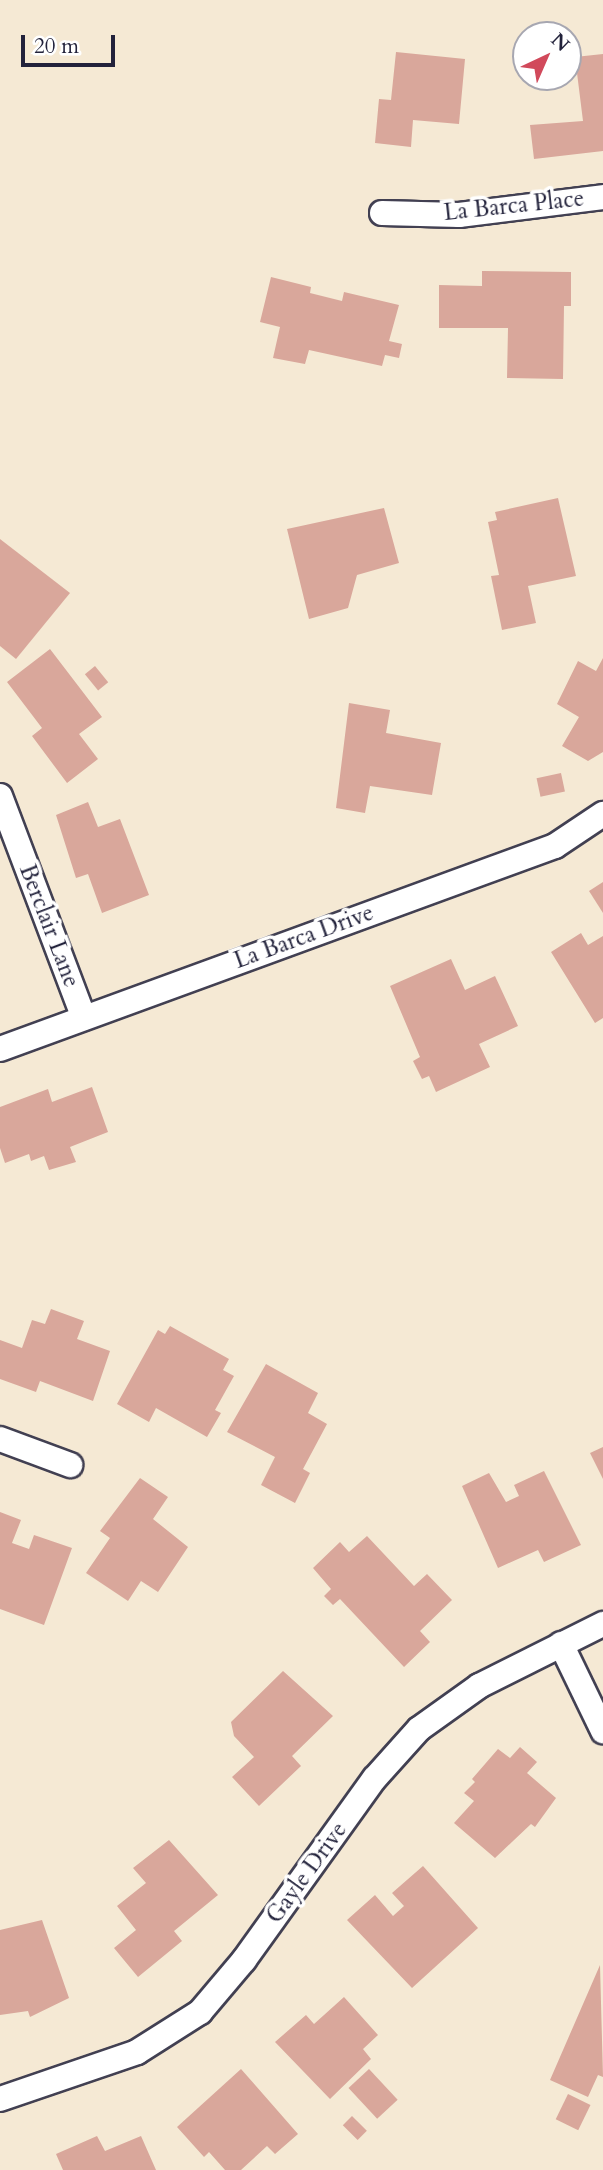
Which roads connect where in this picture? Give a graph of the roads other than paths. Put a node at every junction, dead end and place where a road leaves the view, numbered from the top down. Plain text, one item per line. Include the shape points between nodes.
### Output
1 (603, 197) edge
2 (382, 213) dead end
3 (0, 796) edge
4 (603, 814) edge
5 (84, 1018) junction
6 (0, 1049) edge
7 (0, 1439) edge
8 (70, 1465) dead end
9 (603, 1624) edge
10 (561, 1644) junction
11 (603, 1731) edge
12 (0, 2099) edge

1 - 2 street, La Barca Place via 459,215
3 - 5 street, Berclair Lane
4 - 5 street, La Barca Drive via 555,846
5 - 6 street, La Barca Drive
7 - 8 street
9 - 10 street, Gayle Drive
10 - 11 street
10 - 12 street, Gayle Drive via 479,1686 419,1729 375,1778 244,1960 200,2012 137,2052

